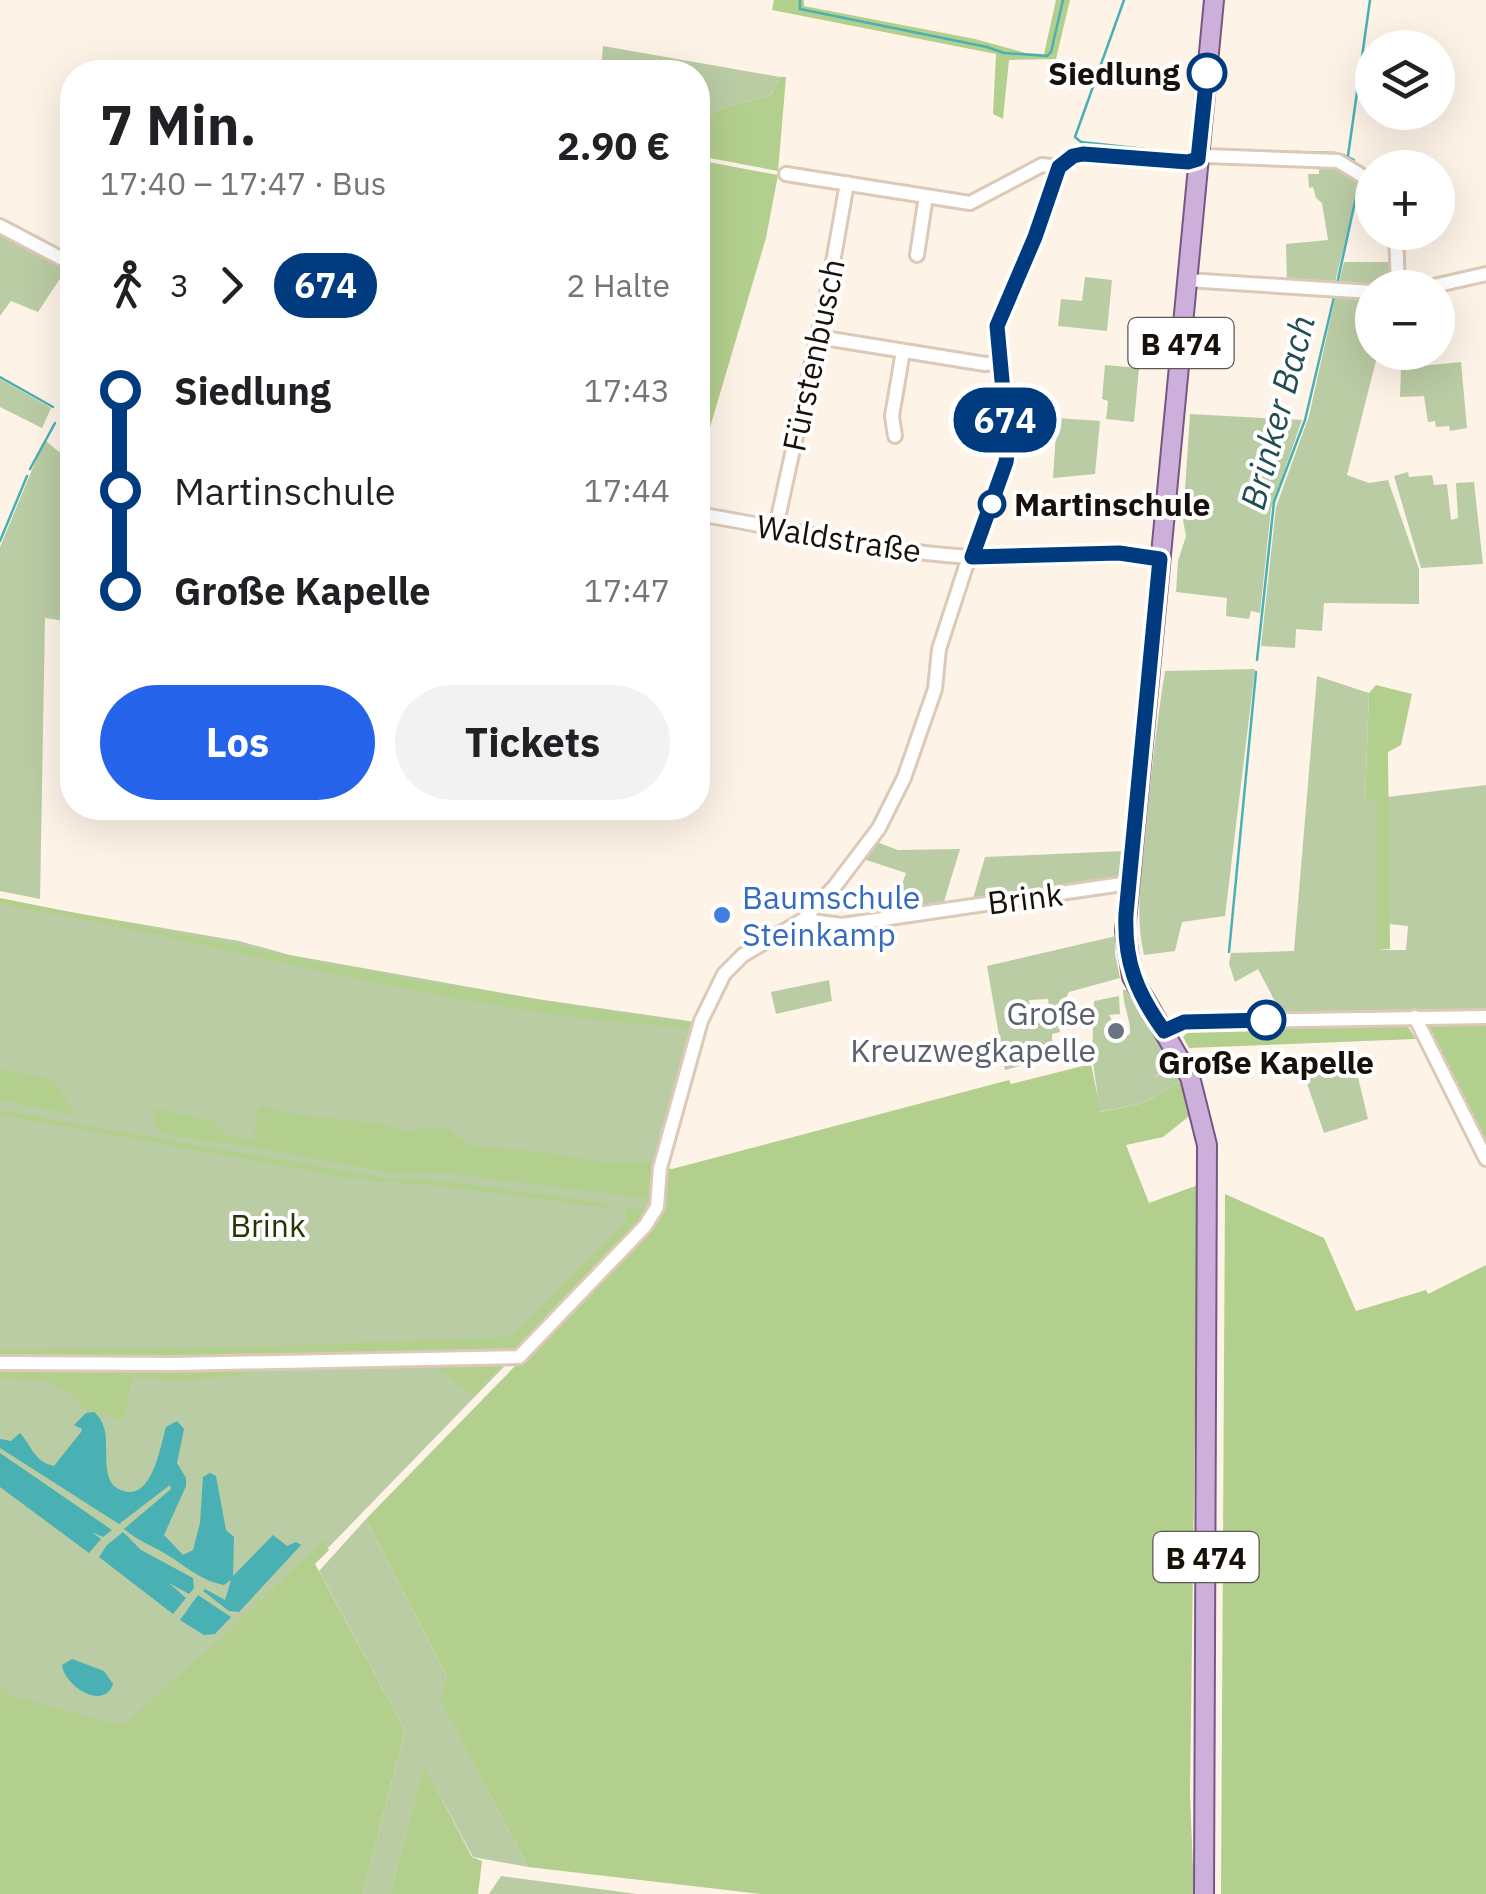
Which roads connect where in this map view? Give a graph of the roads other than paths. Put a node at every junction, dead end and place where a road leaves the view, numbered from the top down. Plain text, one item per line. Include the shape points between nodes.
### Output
1 (1214, 0) edge
2 (1198, 159) junction
3 (1059, 167) junction
4 (1355, 172) edge
5 (786, 174) dead end
6 (847, 183) junction
7 (926, 196) junction
8 (0, 226) edge
9 (916, 255) dead end
10 (60, 258) edge
11 (1486, 274) edge
12 (1187, 280) junction
13 (1455, 281) edge
14 (1355, 291) edge
15 (818, 336) junction
16 (903, 351) junction
17 (1000, 364) junction
18 (895, 436) dead end
19 (710, 516) edge
20 (776, 527) junction
21 (972, 557) junction
22 (1160, 559) junction
23 (1129, 883) junction
24 (803, 920) junction
25 (1483, 1016) edge
26 (1414, 1018) junction
27 (1164, 1031) junction
28 (1486, 1159) edge
29 (0, 1363) edge
30 (1204, 1894) edge

1 - 2 main road, B 474
2 - 3 street via 1083,154
2 - 4 street via 1338,161
2 - 12 main road, B 474
3 - 7 street via 1042,166 970,203
3 - 17 street via 999,320
5 - 6 street
6 - 7 street
6 - 15 street, Fürstenbusch
7 - 9 street
8 - 10 street
11 - 13 street
12 - 14 street
12 - 22 main road, B 474
15 - 16 street
15 - 20 street, Fürstenbusch
16 - 17 street
16 - 18 street
17 - 21 street via 1006,462
19 - 20 street, Waldstraße
20 - 21 street, Waldstraße
21 - 22 street, Waldstraße via 1119,553
21 - 24 street via 893,804 849,869
22 - 23 main road, B 474
23 - 24 street, Brink via 842,925
23 - 27 main road, B 474 via 1128,965
24 - 29 street via 724,974 686,1068 660,1168 657,1207 519,1357
25 - 26 street
26 - 27 street via 1184,1022
26 - 28 street
27 - 30 main road, B 474 via 1190,1077 1207,1145

